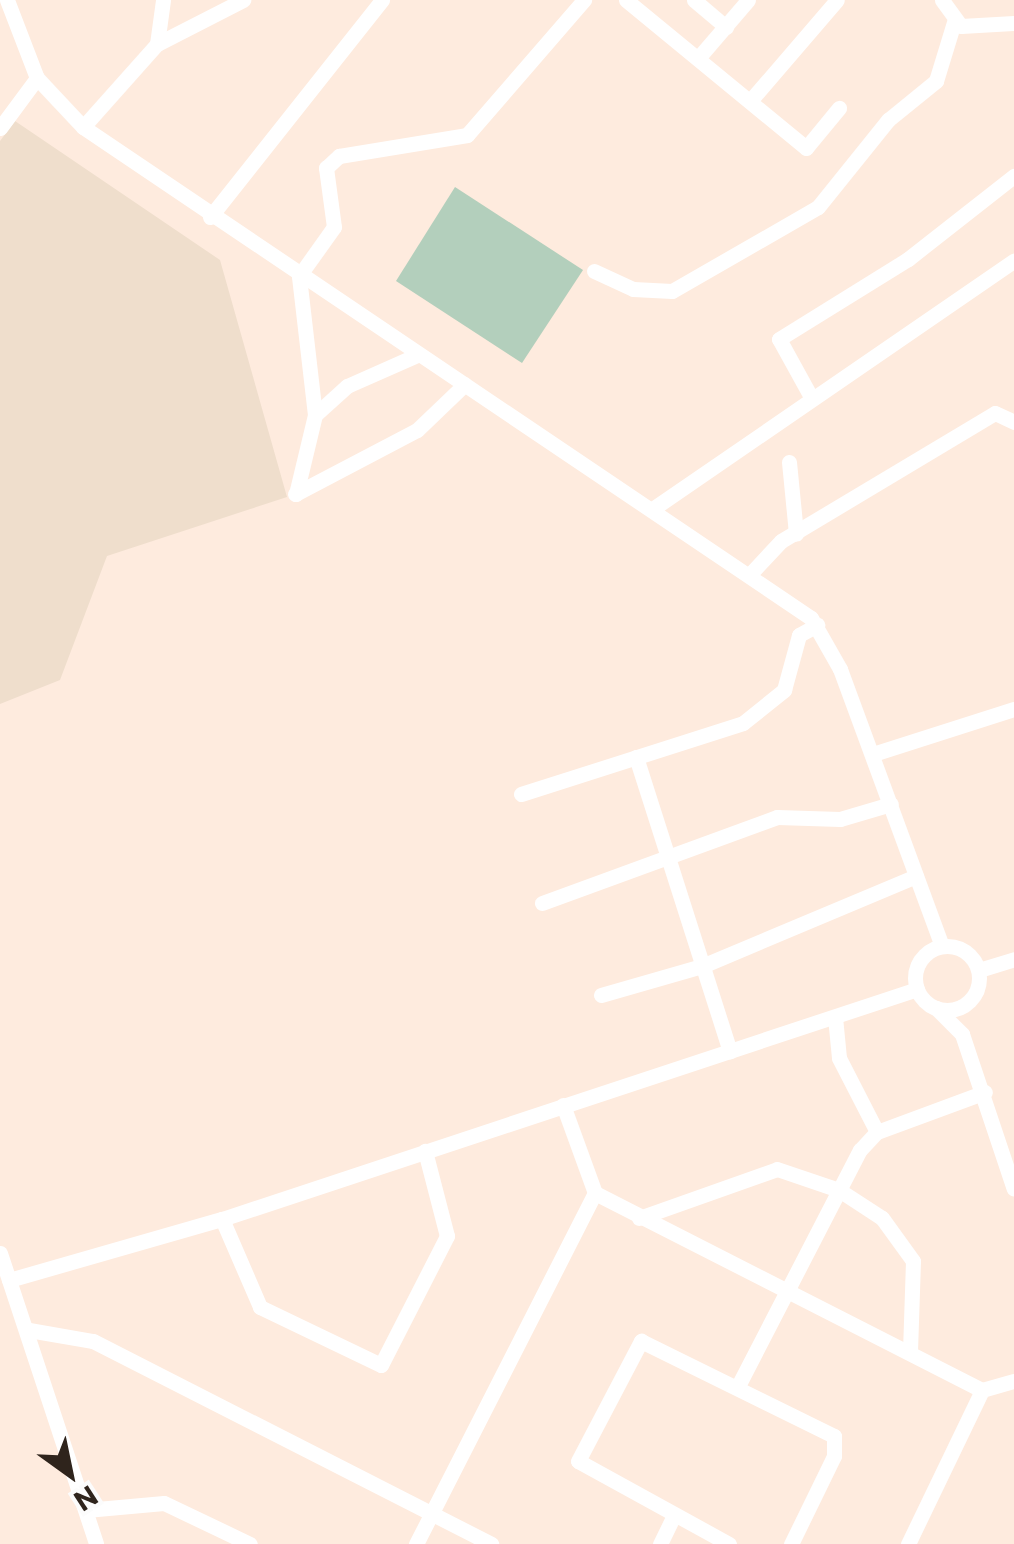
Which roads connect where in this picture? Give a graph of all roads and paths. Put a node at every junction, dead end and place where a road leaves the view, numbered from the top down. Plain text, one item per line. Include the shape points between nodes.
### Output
1 (7, 0) edge
2 (164, 0) edge
3 (243, 0) edge
4 (382, 0) edge
5 (584, 0) edge
6 (694, 0) edge
7 (748, 0) edge
8 (838, 0) edge
9 (942, 0) edge
10 (635, 3) edge
11 (954, 22) junction
12 (1014, 23) edge
13 (726, 27) junction
14 (157, 44) junction
15 (698, 58) junction
16 (37, 78) junction
17 (750, 101) junction
18 (840, 108) dead end
19 (83, 126) junction
20 (0, 128) edge
21 (1014, 176) edge
22 (210, 216) junction
23 (1014, 262) edge
24 (594, 272) dead end
25 (298, 276) junction
26 (417, 355) junction
27 (465, 384) junction
28 (811, 398) junction
29 (1014, 400) edge
30 (998, 412) junction
31 (315, 415) junction
32 (1014, 422) edge
33 (789, 462) dead end
34 (654, 508) junction
35 (796, 534) junction
36 (752, 572) junction
37 (817, 624) junction
38 (1014, 709) edge
39 (874, 754) junction
40 (636, 757) junction
41 (520, 794) dead end
42 (891, 804) junction
43 (668, 860) junction
44 (916, 876) junction
45 (542, 903) dead end
46 (942, 946) junction
47 (1014, 959) edge
48 (702, 966) junction
49 (979, 970) junction
50 (917, 989) junction
51 (601, 994) dead end
52 (973, 997) junction
53 (936, 1008) junction
54 (834, 1017) junction
55 (962, 1034) junction
56 (730, 1052) junction
57 (985, 1092) junction
58 (563, 1106) junction
59 (877, 1132) junction
60 (425, 1151) junction
61 (1014, 1188) edge
62 (838, 1190) junction
63 (596, 1193) junction
64 (638, 1218) junction
65 (222, 1219) junction
66 (0, 1253) edge
67 (9, 1280) junction
68 (789, 1293) junction
69 (28, 1330) junction
70 (910, 1351) junction
71 (1014, 1381) edge
72 (738, 1386) junction
73 (982, 1390) junction
74 (86, 1510) junction
75 (431, 1516) junction
76 (672, 1517) junction
77 (96, 1544) edge
78 (250, 1544) edge
79 (416, 1544) edge
80 (491, 1544) edge
81 (660, 1544) edge
82 (729, 1544) edge
83 (791, 1544) edge
84 (908, 1544) edge

1 - 16 street
2 - 14 street
3 - 14 street
4 - 22 street
5 - 25 street via 467,136 332,161 334,227
6 - 13 street
7 - 13 street
8 - 17 street
9 - 11 street
10 - 15 street
11 - 12 street
11 - 24 street via 936,81 888,120 818,207 672,291 633,289
13 - 15 street
14 - 19 street
15 - 17 street
16 - 19 street
16 - 20 street
17 - 18 street via 806,148
19 - 22 street
21 - 28 street via 908,259 778,339
22 - 25 street
23 - 28 street
25 - 26 street
25 - 31 street
26 - 27 street
26 - 31 street via 347,386
27 - 31 street via 417,430 292,496
27 - 34 street
28 - 34 street
29 - 30 street
30 - 32 street
30 - 35 street
33 - 35 street
34 - 36 street
35 - 36 street
36 - 37 street
37 - 39 street
37 - 40 street via 799,636 784,690 751,718
38 - 39 street
39 - 42 street
40 - 41 street
40 - 43 street
42 - 43 street via 840,819 796,812
42 - 44 street
43 - 45 street
43 - 48 street
44 - 46 street
44 - 48 street
46 - 49 street via 962,949
46 - 50 street via 922,958
47 - 49 street
48 - 51 street
48 - 56 street
49 - 52 street
50 - 53 street
50 - 54 street
52 - 53 street
52 - 55 street
53 - 55 street
54 - 56 street
54 - 59 street via 840,1058
55 - 57 street
56 - 58 street
57 - 59 street
57 - 61 street
58 - 60 street
58 - 63 street
59 - 62 street
60 - 65 street
60 - 65 street via 446,1236 381,1365 260,1307
62 - 64 street via 777,1169
62 - 68 street
62 - 70 street via 882,1218 913,1262
63 - 64 street
63 - 75 street
64 - 68 street
65 - 67 street
66 - 67 street
67 - 69 street
68 - 70 street
68 - 72 street
69 - 74 street
69 - 75 street via 93,1341
70 - 73 street
71 - 73 street
72 - 76 street via 647,1340 599,1412 580,1464
72 - 83 street via 834,1436 834,1456
73 - 84 street
74 - 77 street
74 - 78 street via 164,1503
75 - 79 street
75 - 80 street
76 - 81 street
76 - 82 street

